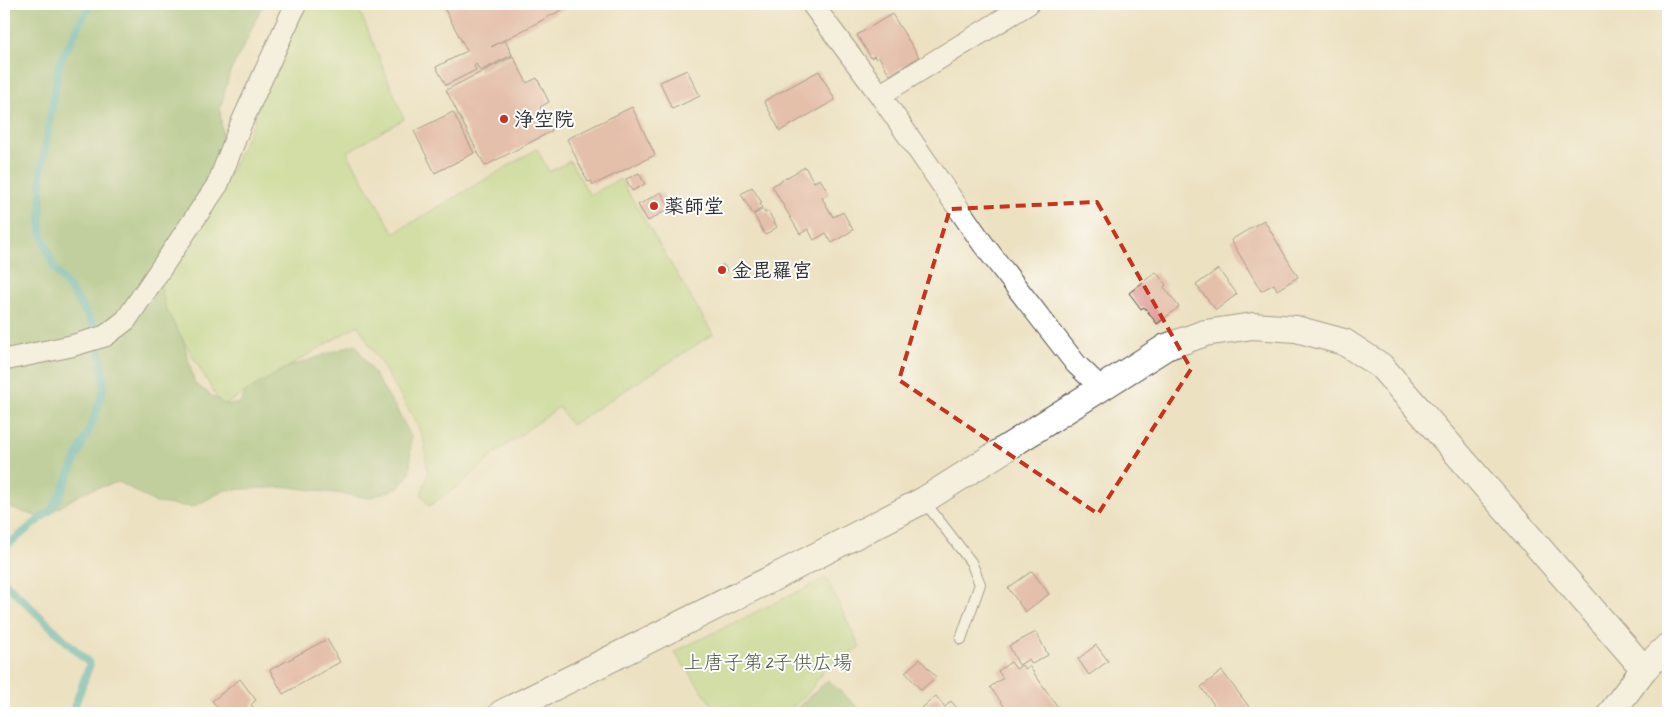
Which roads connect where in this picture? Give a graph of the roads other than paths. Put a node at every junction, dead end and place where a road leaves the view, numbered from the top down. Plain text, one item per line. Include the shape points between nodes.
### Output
1 (296, 4) edge
2 (812, 4) edge
3 (1028, 4) edge
4 (880, 95) junction
5 (4, 360) edge
6 (1102, 389) junction
7 (924, 500) junction
8 (961, 639) dead end
9 (1668, 646) edge
10 (1644, 669) junction
11 (502, 713) edge
12 (1611, 713) edge

1 - 5 street via 218,184 126,320 105,336
2 - 4 street
3 - 4 street
4 - 6 street via 983,244 1076,364
6 - 7 street
6 - 10 street via 1166,347 1205,333 1253,326 1296,329 1344,342 1381,366
7 - 8 lane via 971,562 980,584
7 - 11 street
9 - 10 street
10 - 12 street

